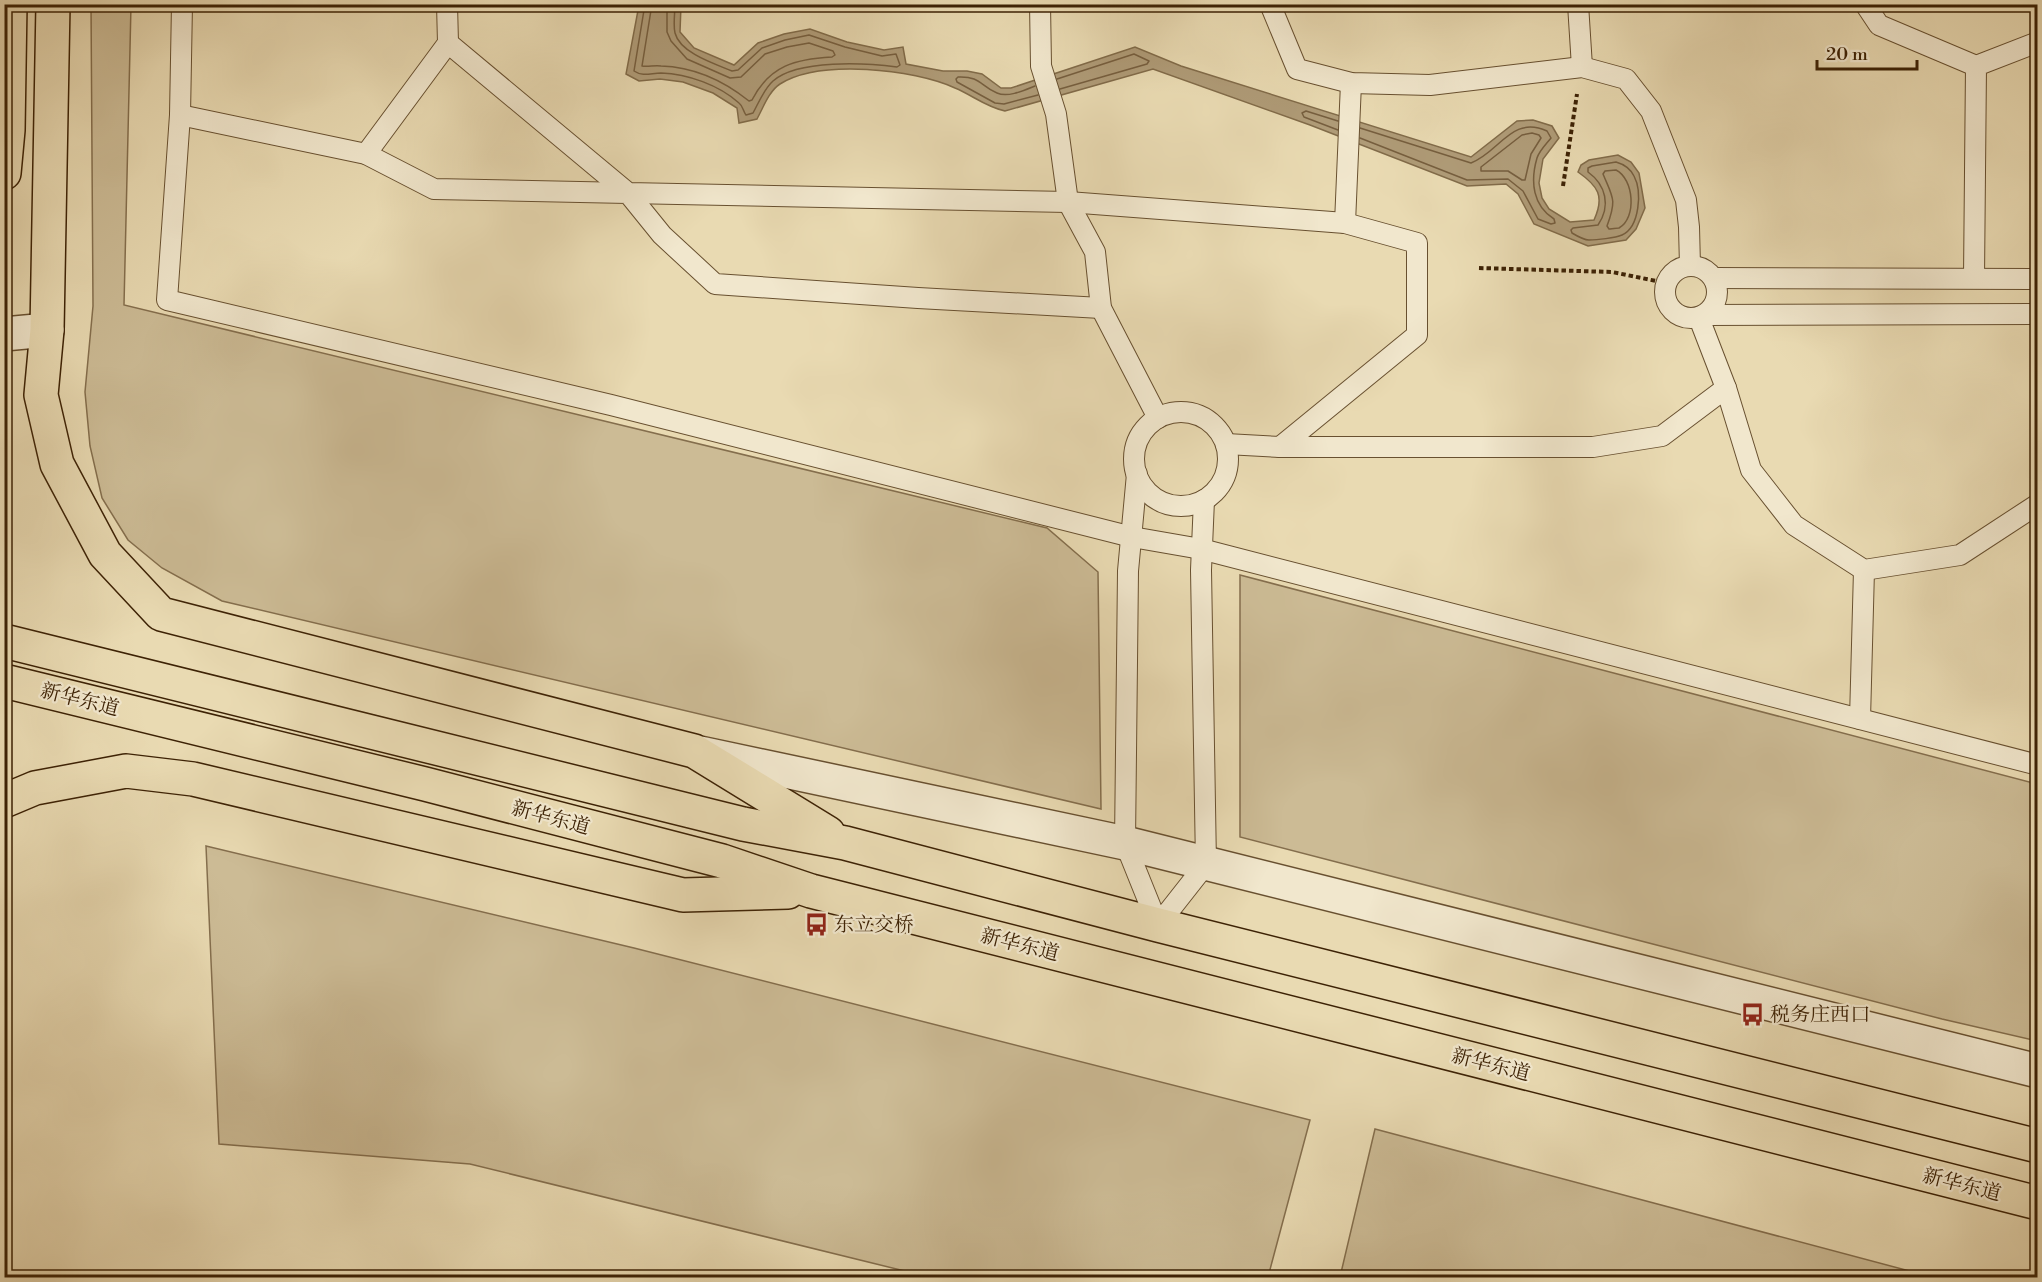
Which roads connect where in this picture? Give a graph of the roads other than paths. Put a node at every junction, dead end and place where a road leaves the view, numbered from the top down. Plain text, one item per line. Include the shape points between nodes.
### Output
1 (10, 4) edge
2 (53, 4) edge
3 (182, 4) edge
4 (447, 4) edge
5 (1040, 4) edge
6 (1270, 4) edge
7 (1578, 4) edge
8 (1865, 4) edge
9 (2037, 42) edge
10 (448, 43) junction
11 (1976, 66) junction
12 (1582, 67) junction
13 (1351, 83) junction
14 (180, 115) junction
15 (366, 154) junction
16 (4, 173) edge
17 (628, 193) junction
18 (1068, 202) junction
19 (1345, 223) junction
20 (1690, 266) junction
21 (1714, 278) junction
22 (1974, 278) junction
23 (2037, 279) edge
24 (1101, 308) junction
25 (2037, 314) edge
26 (1702, 316) junction
27 (47, 330) junction
28 (4, 334) edge
29 (1726, 388) junction
30 (1158, 418) junction
31 (1226, 444) junction
32 (1280, 447) junction
33 (1137, 474) junction
34 (1204, 500) junction
35 (2037, 504) edge
36 (1132, 537) junction
37 (1201, 549) junction
38 (1864, 570) junction
39 (4, 641) edge
40 (4, 681) edge
41 (1860, 719) junction
42 (694, 751) junction
43 (2037, 765) edge
44 (4, 801) edge
45 (845, 843) junction
46 (1125, 843) junction
47 (1206, 864) junction
48 (811, 891) junction
49 (1158, 925) junction
50 (2037, 1071) edge
51 (2037, 1146) edge
52 (2037, 1203) edge

1 - 16 main road
2 - 27 main road
3 - 14 lane
4 - 10 lane
5 - 18 lane via 1041,66 1056,114
6 - 13 lane via 1297,69
7 - 12 lane
8 - 11 lane via 1879,25
9 - 11 lane
10 - 15 lane
10 - 17 lane
11 - 22 lane
12 - 13 lane via 1430,85
12 - 20 lane via 1626,80 1651,111 1686,200
13 - 19 lane
14 - 15 lane
14 - 36 lane via 167,300 611,405
15 - 17 lane via 434,189
17 - 18 lane
17 - 24 lane via 662,235 715,284
18 - 19 lane
18 - 24 lane via 1095,252
19 - 32 lane via 1417,243 1417,335
20 - 21 lane via 1704,269
20 - 26 lane via 1676,270 1666,283 1665,300 1674,314 1690,319
21 - 22 lane
21 - 26 lane via 1718,295
22 - 23 lane
24 - 30 lane
25 - 26 lane
26 - 29 lane
27 - 28 street
27 - 42 main road via 41,395 57,464 105,554 161,614
29 - 32 lane via 1662,436 1593,447
29 - 38 lane via 1751,470 1794,525
30 - 31 lane via 1170,413 1198,414 1215,427
30 - 33 lane via 1145,428 1137,442
31 - 32 lane
31 - 34 lane via 1225,476
33 - 34 lane via 1157,499 1180,505
33 - 36 lane
34 - 37 lane
35 - 38 lane via 1960,555
36 - 37 lane
36 - 46 lane via 1128,571
37 - 41 lane
37 - 47 lane
38 - 41 lane
39 - 45 main road, 新华东道 via 743,824
40 - 48 main road, 新华东道 via 722,861
41 - 43 lane
42 - 45 main road
42 - 46 street
44 - 48 main road via 35,788 126,771 194,779 683,895
45 - 49 main road, 新华东道
46 - 47 street
46 - 49 lane
47 - 49 lane
47 - 50 street
48 - 52 main road, 新华东道
49 - 51 main road, 新华东道

